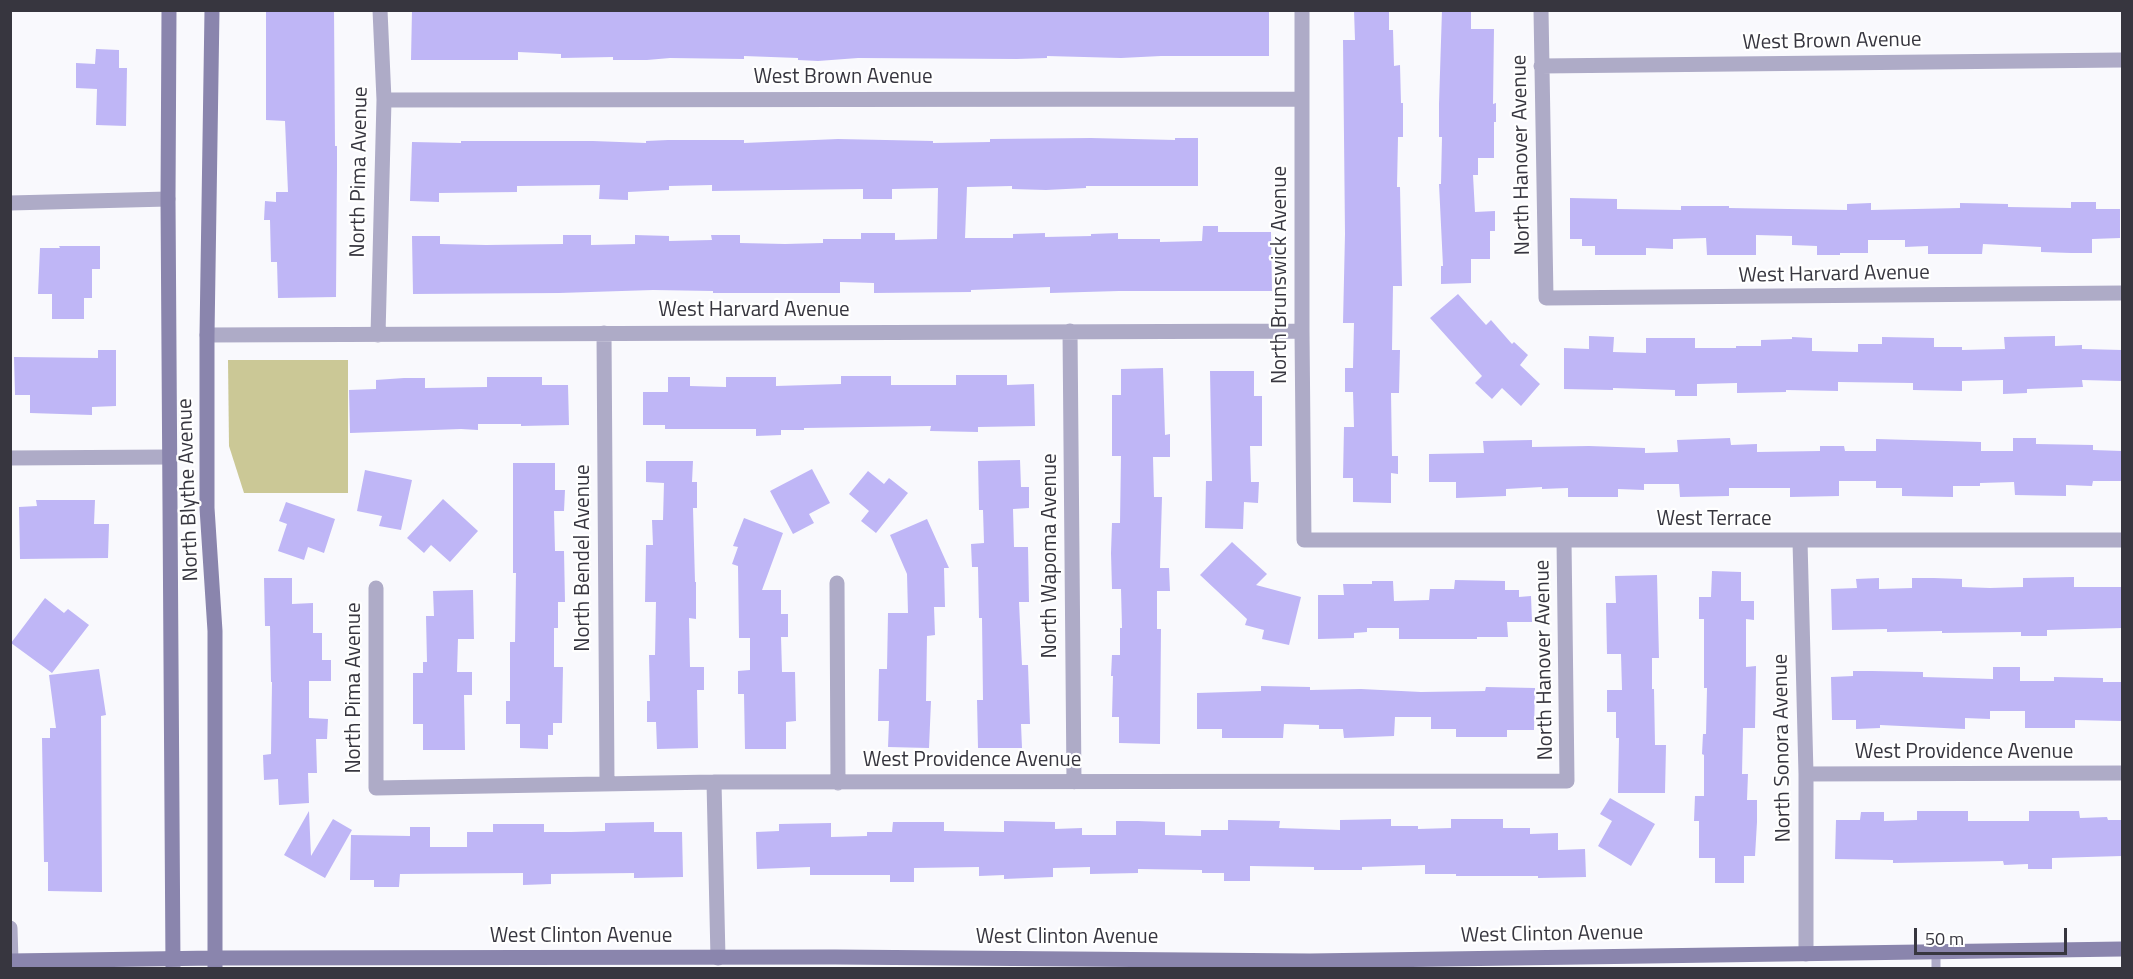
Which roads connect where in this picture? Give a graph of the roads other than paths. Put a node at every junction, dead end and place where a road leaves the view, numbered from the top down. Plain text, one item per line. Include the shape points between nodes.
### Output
1 (168, 10) edge
2 (212, 10) edge
3 (380, 10) edge
4 (1302, 10) edge
5 (1540, 10) edge
6 (2122, 60) edge
7 (1541, 66) junction
8 (1302, 99) junction
9 (384, 100) junction
10 (168, 199) junction
11 (10, 203) edge
12 (2122, 293) edge
13 (1546, 298) joint
14 (1070, 331) junction
15 (1302, 331) junction
16 (604, 333) junction
17 (207, 335) junction
18 (378, 335) junction
19 (10, 458) edge
20 (169, 458) junction
21 (1304, 540) joint
22 (1564, 540) junction
23 (2122, 540) edge
24 (1800, 541) junction
25 (837, 583) dead end
26 (376, 588) dead end
27 (2122, 773) edge
28 (1806, 774) junction
29 (1567, 781) joint
30 (714, 782) junction
31 (1074, 782) junction
32 (607, 783) junction
33 (838, 783) junction
34 (376, 788) joint
35 (10, 928) edge
36 (2122, 949) edge
37 (1936, 951) junction
38 (1806, 954) junction
39 (718, 958) junction
40 (11, 961) edge
41 (1547, 962) edge
42 (173, 963) edge
43 (215, 963) edge
44 (335, 963) edge
45 (443, 963) edge
46 (835, 963) edge
47 (1065, 964) edge
48 (1310, 965) edge
49 (1936, 969) edge

1 - 10 main road, North Blythe Avenue
2 - 17 main road, North Blythe Avenue
3 - 9 street, North Pima Avenue
4 - 8 street, North Brunswick Avenue
5 - 7 street, North Hanover Avenue
6 - 7 street, West Brown Avenue
7 - 13 street, North Hanover Avenue
8 - 9 street, West Brown Avenue
8 - 15 street, North Brunswick Avenue
9 - 18 street, North Pima Avenue
10 - 11 street
10 - 20 main road, North Blythe Avenue
12 - 13 street, West Harvard Avenue
14 - 15 street, West Harvard Avenue
14 - 16 street, West Harvard Avenue
14 - 31 street, North Wapoma Avenue
15 - 21 street, North Brunswick Avenue
16 - 18 street, West Harvard Avenue
16 - 32 street, North Bendel Avenue
17 - 18 street, West Harvard Avenue
17 - 43 main road, North Blythe Avenue via 207,508 215,631
19 - 20 street
20 - 42 main road, North Blythe Avenue
21 - 22 street, West Terrace
22 - 24 street, West Terrace
22 - 29 street, North Hanover Avenue
23 - 24 street, West Terrace
24 - 28 street, North Sonora Avenue
25 - 33 street
26 - 34 street, North Pima Avenue
27 - 28 street, West Providence Avenue
28 - 38 street, North Sonora Avenue
29 - 31 street, West Providence Avenue
30 - 32 street, West Providence Avenue
30 - 33 street, West Providence Avenue
30 - 39 street
31 - 33 street, West Providence Avenue
32 - 34 street, West Providence Avenue
35 - 40 street
36 - 37 main road, West Clinton Avenue
37 - 38 main road, West Clinton Avenue
37 - 49 lane
38 - 41 main road, West Clinton Avenue
39 - 45 main road, West Clinton Avenue
39 - 46 main road, West Clinton Avenue
40 - 42 main road, West Clinton Avenue
41 - 48 main road, West Clinton Avenue
42 - 43 main road, West Clinton Avenue
43 - 44 main road, West Clinton Avenue
44 - 45 main road, West Clinton Avenue
46 - 47 main road, West Clinton Avenue
47 - 48 main road, West Clinton Avenue

